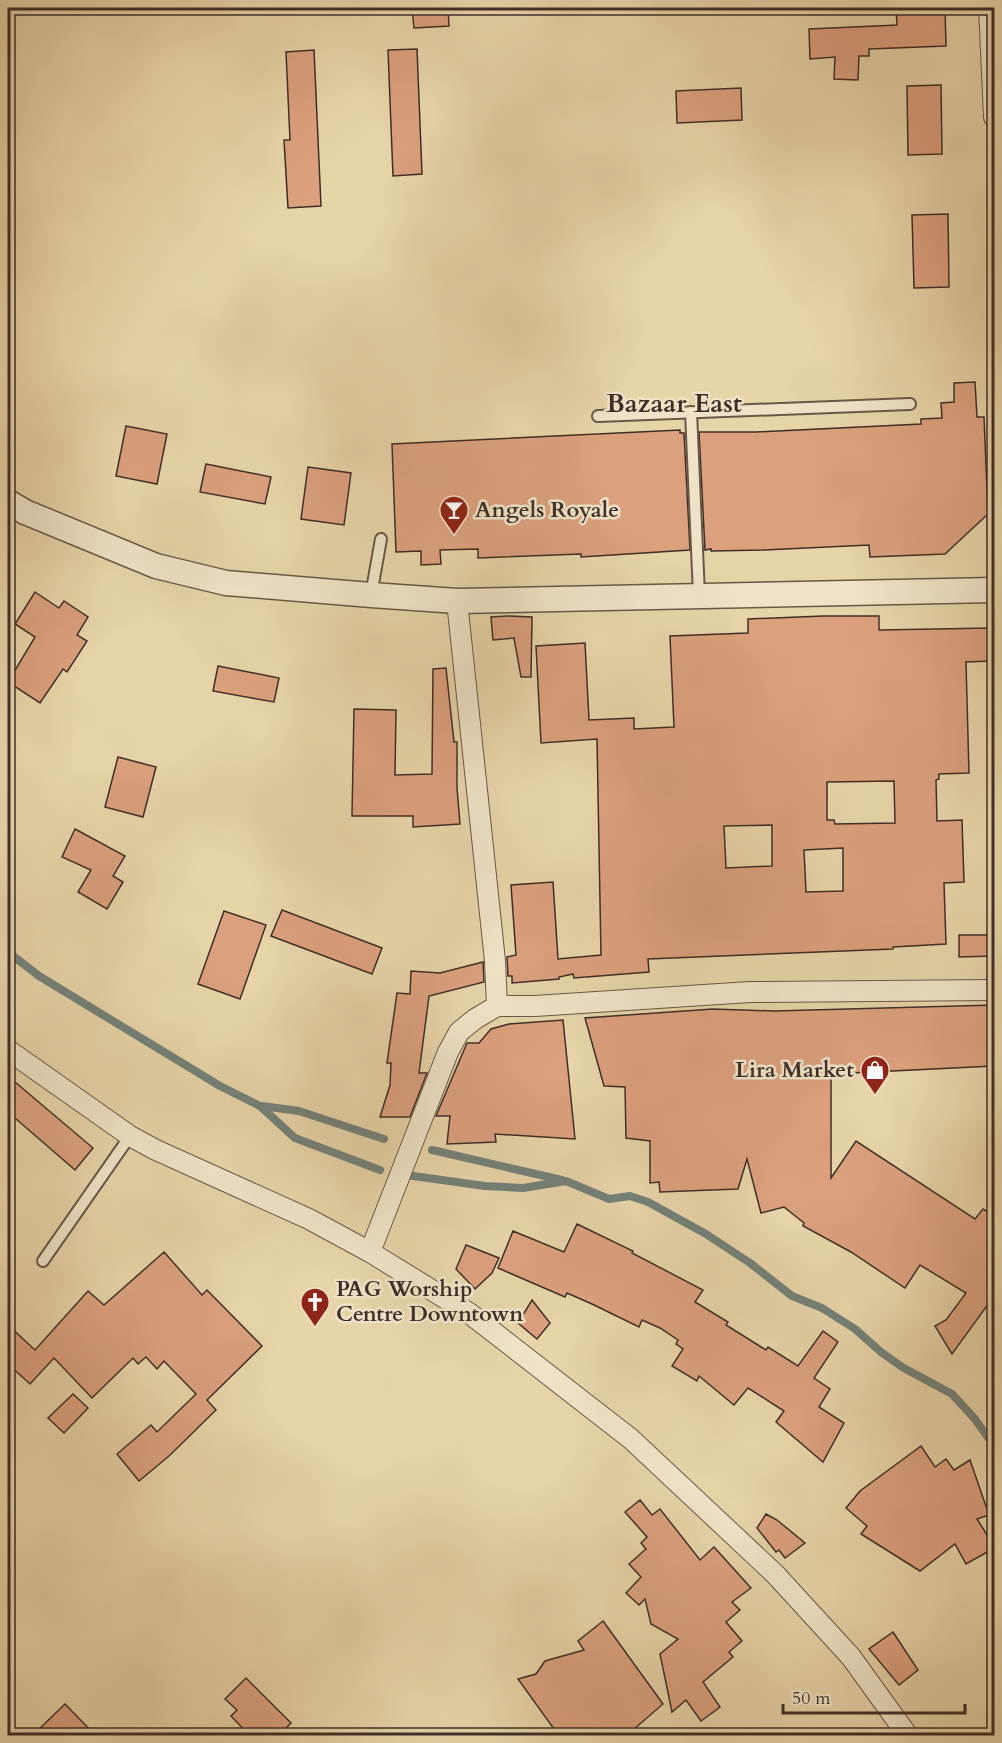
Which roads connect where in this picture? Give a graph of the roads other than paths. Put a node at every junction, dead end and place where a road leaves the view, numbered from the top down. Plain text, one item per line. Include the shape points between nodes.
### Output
1 (989, 8) edge
2 (994, 117) edge
3 (910, 404) dead end
4 (691, 412) junction
5 (598, 416) dead end
6 (8, 502) edge
7 (381, 539) dead end
8 (994, 590) edge
9 (371, 595) junction
10 (699, 595) junction
11 (457, 601) junction
12 (994, 990) edge
13 (497, 1006) junction
14 (8, 1050) edge
15 (130, 1136) junction
16 (370, 1252) junction
17 (43, 1261) dead end
18 (908, 1736) edge

1 - 2 street
3 - 4 lane
4 - 5 lane
4 - 10 lane
6 - 9 street via 156,566 226,583
7 - 9 lane
8 - 10 street
9 - 11 street
10 - 11 street
11 - 13 street
12 - 13 street via 750,992
13 - 16 street via 459,1032 448,1052
14 - 15 street
15 - 16 street via 309,1219
15 - 17 lane
16 - 18 street via 469,1313 631,1439 775,1574 850,1657

